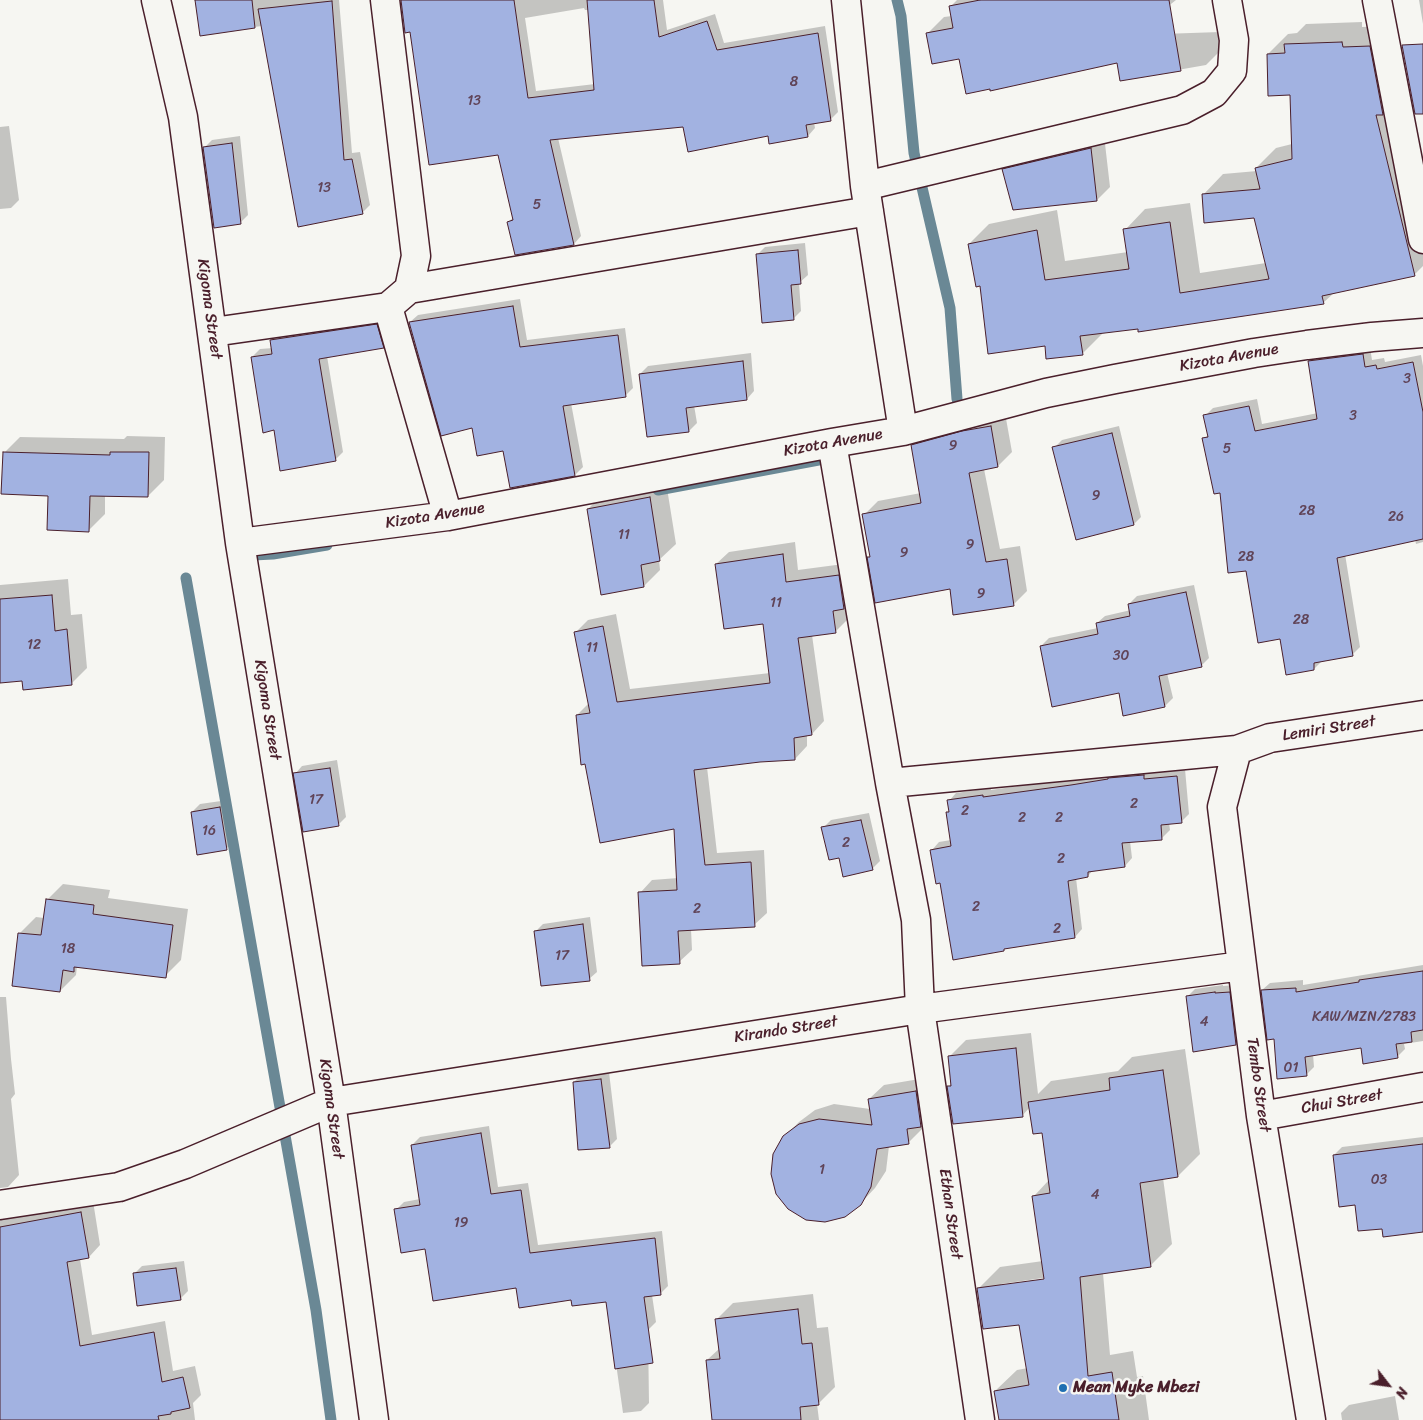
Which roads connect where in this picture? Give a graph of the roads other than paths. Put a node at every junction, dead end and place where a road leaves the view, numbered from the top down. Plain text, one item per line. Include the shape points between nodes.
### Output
1 (156, 0) edge
2 (384, 0) edge
3 (846, 0) edge
4 (1227, 0) edge
5 (1377, 0) edge
6 (867, 198) junction
7 (1423, 239) edge
8 (409, 289) junction
9 (388, 307) junction
10 (212, 332) junction
11 (1423, 333) edge
12 (903, 431) junction
13 (832, 443) junction
14 (448, 516) junction
15 (240, 542) junction
16 (1423, 715) edge
17 (1237, 750) junction
18 (890, 783) junction
19 (1242, 966) junction
20 (920, 1009) junction
21 (1423, 1087) edge
22 (331, 1102) junction
23 (1261, 1116) junction
24 (0, 1205) edge
25 (374, 1420) edge
26 (980, 1420) edge
27 (1311, 1420) edge

1 - 10 street, Kigoma Street via 183,117
2 - 8 street via 416,256
3 - 6 street
4 - 6 street via 1234,40 1232,71 1214,93 1182,110
5 - 7 street
6 - 8 street
6 - 12 street
8 - 9 street
9 - 10 street
9 - 14 street
10 - 15 street, Kigoma Street
11 - 12 street, Kizota Avenue via 1307,345 1115,379 1046,393
12 - 13 street, Kizota Avenue
13 - 14 street, Kizota Avenue
13 - 18 street, Ethan Street
14 - 15 street, Kizota Avenue
15 - 22 street, Kigoma Street
16 - 17 street, Lemiri Street via 1270,738
17 - 18 street, Lemiri Street
17 - 19 street, Tembo Street via 1222,807
18 - 20 street, Ethan Street via 916,920
19 - 20 street, Kirando Street
19 - 23 street, Tembo Street
20 - 22 street, Kirando Street
20 - 26 street, Ethan Street
21 - 23 street, Chui Street
22 - 24 street, Kirando Street via 185,1164 119,1187
22 - 25 street, Kigoma Street
23 - 27 street, Tembo Street

